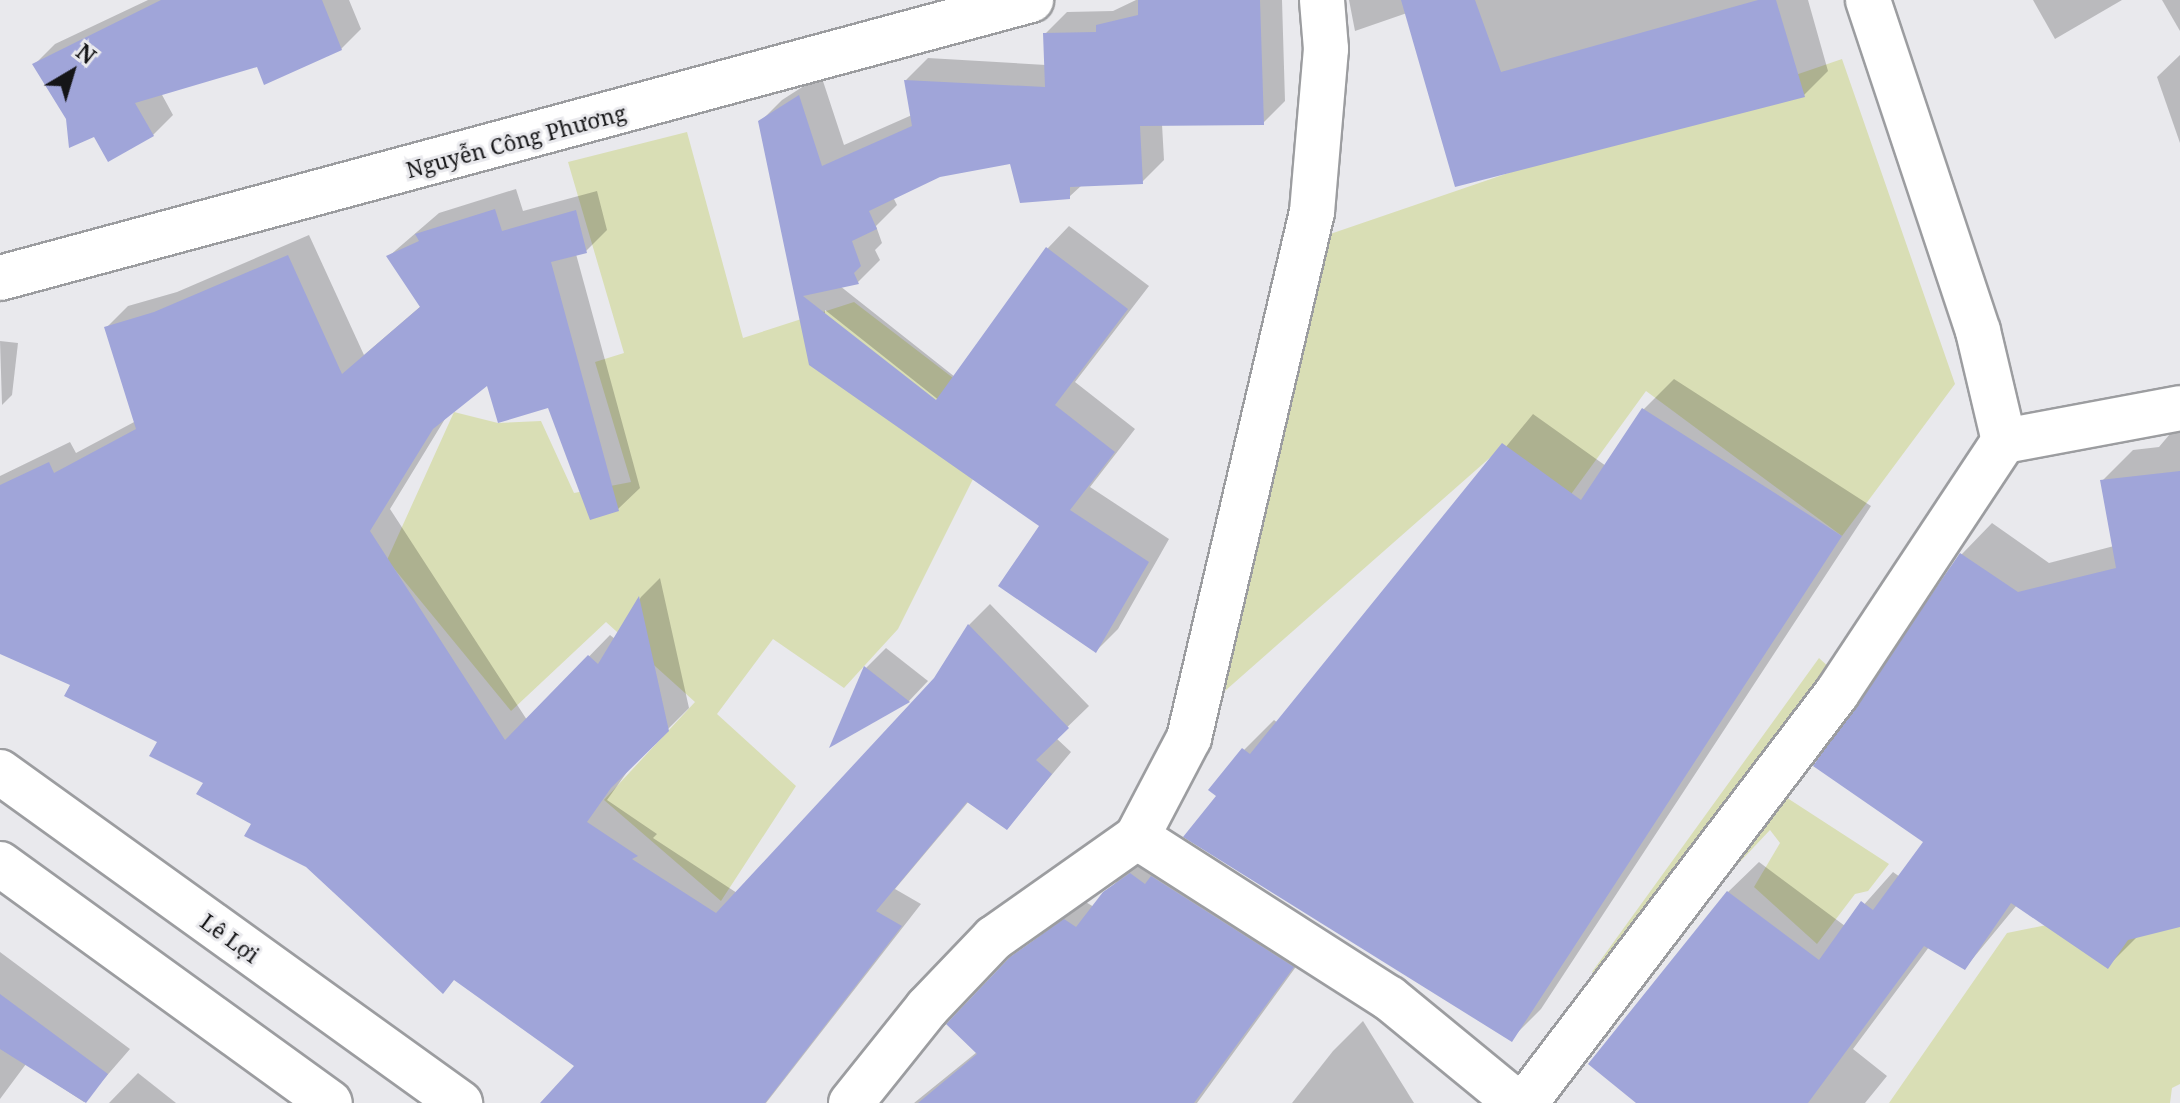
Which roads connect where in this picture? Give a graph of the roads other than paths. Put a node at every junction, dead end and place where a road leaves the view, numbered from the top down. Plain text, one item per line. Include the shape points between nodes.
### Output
1 (1031, 0) edge
2 (1322, 0) edge
3 (1868, 0) edge
4 (939, 14) edge
5 (0, 278) edge
6 (2180, 408) edge
7 (2004, 441) junction
8 (0, 772) edge
9 (1137, 837) junction
10 (0, 864) edge
11 (330, 1103) edge
12 (460, 1103) edge
13 (851, 1103) edge
14 (1517, 1103) edge
15 (1525, 1103) edge

1 - 4 street, Nguyễn Công Phương
2 - 9 street via 1326,49 1312,212 1189,738
3 - 7 street via 1978,331
4 - 5 street, Nguyễn Công Phương
6 - 7 street
7 - 15 street via 1837,693
8 - 12 street, Lê Lợi
9 - 13 street via 994,938 927,1008
9 - 14 street via 1389,998
10 - 11 street

